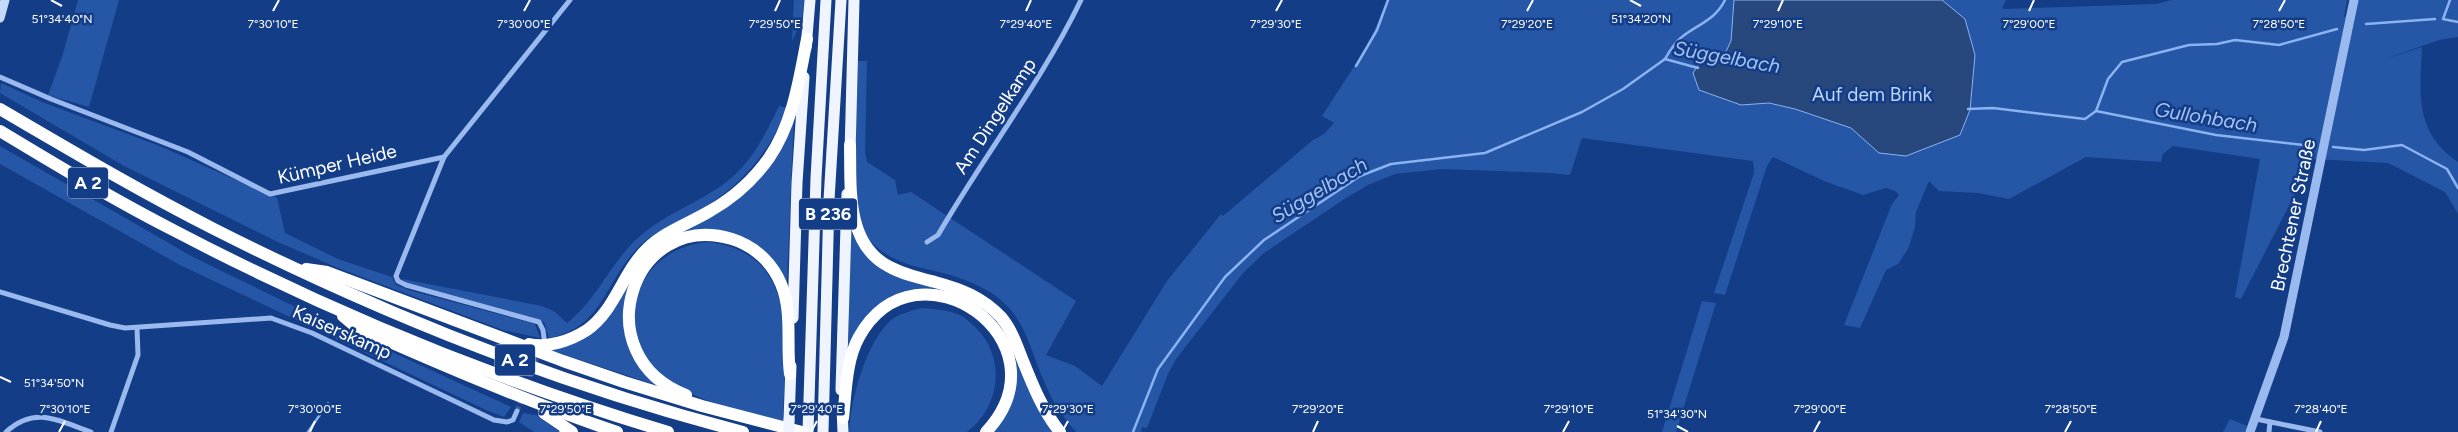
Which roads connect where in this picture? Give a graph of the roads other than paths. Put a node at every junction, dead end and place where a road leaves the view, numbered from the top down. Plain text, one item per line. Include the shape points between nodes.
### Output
1 (5, 0) edge
2 (570, 0) edge
3 (810, 0) edge
4 (826, 0) edge
5 (841, 0) edge
6 (854, 0) edge
7 (1080, 0) edge
8 (2354, 0) edge
9 (0, 18) edge
10 (807, 39) junction
11 (0, 77) edge
12 (0, 108) edge
13 (0, 131) edge
14 (850, 145) junction
15 (444, 157) junction
16 (927, 242) dead end
17 (294, 268) junction
18 (0, 292) edge
19 (334, 308) junction
20 (137, 328) junction
21 (490, 332) junction
22 (544, 338) dead end
23 (790, 374) junction
24 (512, 394) junction
25 (715, 408) junction
26 (516, 411) tunnel mouth
27 (843, 418) junction
28 (2256, 419) junction
29 (2270, 422) junction
30 (789, 426) edge
31 (806, 430) edge
32 (823, 430) edge
33 (6, 432) edge
34 (91, 432) edge
35 (111, 432) edge
36 (572, 432) edge
37 (617, 432) edge
38 (668, 432) edge
39 (743, 432) edge
40 (842, 432) edge
41 (986, 432) edge
42 (1060, 432) edge
43 (2250, 432) edge
44 (2269, 432) edge
45 (2320, 432) edge

1 - 9 main road
2 - 15 street
3 - 10 highway
4 - 31 highway, B 236
5 - 32 highway, B 236 via 829,200
6 - 14 highway
7 - 16 street, Am Dingelkamp via 1062,39 1000,138 938,235
8 - 28 street, Brechtener Straße via 2284,337
10 - 21 highway via 796,95 783,132 770,156 750,180 717,207 648,247 630,269 607,309 588,330 563,341 543,345
10 - 23 highway via 797,182
11 - 15 street, Kümper Heide via 188,152 270,194
12 - 17 highway, A 2 via 136,188
13 - 19 highway, A 2 via 177,233
14 - 27 highway via 842,338
14 - 42 highway via 854,218 862,240 886,265 968,292 992,308 1009,330 1039,398
15 - 22 street via 396,271 398,281 483,308 532,319 542,326
17 - 21 highway via 327,272
17 - 39 highway, A 2 via 382,308 510,358 622,397
18 - 20 street via 115,326
19 - 24 highway via 356,328
19 - 38 highway, A 2 via 522,384
20 - 26 street, Kaiserskamp via 272,318 312,333 494,420 513,420
20 - 35 street via 138,355
21 - 25 highway via 563,362
23 - 25 highway via 787,305 781,284 767,262 748,246 727,238 702,236 679,241 652,259 637,278 628,303 629,328 637,353 653,375
23 - 30 highway
24 - 36 highway
24 - 37 highway
25 - 31 highway
27 - 40 highway
27 - 41 highway via 854,347 865,328 895,303 910,297 937,295 968,304 982,314 1006,346 1010,362 1009,390 998,418
28 - 29 street
28 - 43 street, Brechtener Straße
29 - 44 street
29 - 45 street
33 - 34 street via 34,416 48,417

